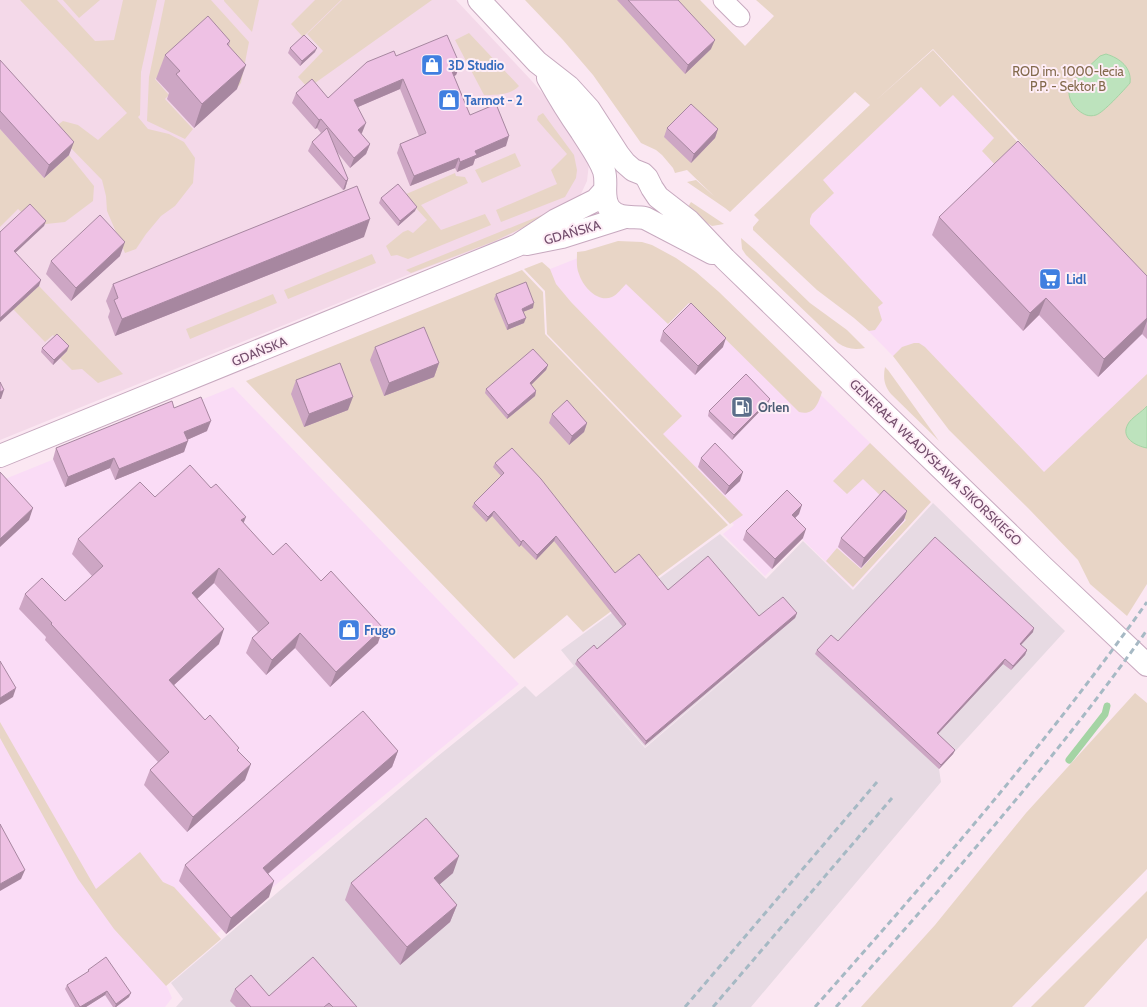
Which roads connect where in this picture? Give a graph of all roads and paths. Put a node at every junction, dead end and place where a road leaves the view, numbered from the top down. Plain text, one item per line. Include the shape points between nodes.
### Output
1 (479, 0) edge
2 (723, 0) edge
3 (740, 17) dead end
4 (538, 62) junction
5 (633, 170) junction
6 (605, 188) junction
7 (652, 188) junction
8 (630, 217) junction
9 (518, 245) junction
10 (725, 259) junction
11 (0, 456) edge
12 (1147, 665) edge

1 - 4 street, GENERAŁA WŁADYSŁAWA SIKORSKIEGO
2 - 3 street
4 - 5 street, GENERAŁA WŁADYSŁAWA SIKORSKIEGO via 569,87 589,109 618,154
4 - 6 street, GENERAŁA WŁADYSŁAWA SIKORSKIEGO via 601,164
5 - 6 street via 617,172 610,177
5 - 7 street, GENERAŁA WŁADYSŁAWA SIKORSKIEGO via 643,174
6 - 8 street, GENERAŁA WŁADYSŁAWA SIKORSKIEGO via 604,197 610,209 619,215
6 - 9 street, GDAŃSKA via 596,200 556,220
7 - 8 street via 647,208 642,213
7 - 10 street, GENERAŁA WŁADYSŁAWA SIKORSKIEGO via 668,205 689,221
8 - 9 street, GDAŃSKA via 552,240
8 - 10 street, GENERAŁA WŁADYSŁAWA SIKORSKIEGO via 653,221
9 - 11 street, GDAŃSKA
10 - 12 street, GENERAŁA WŁADYSŁAWA SIKORSKIEGO

